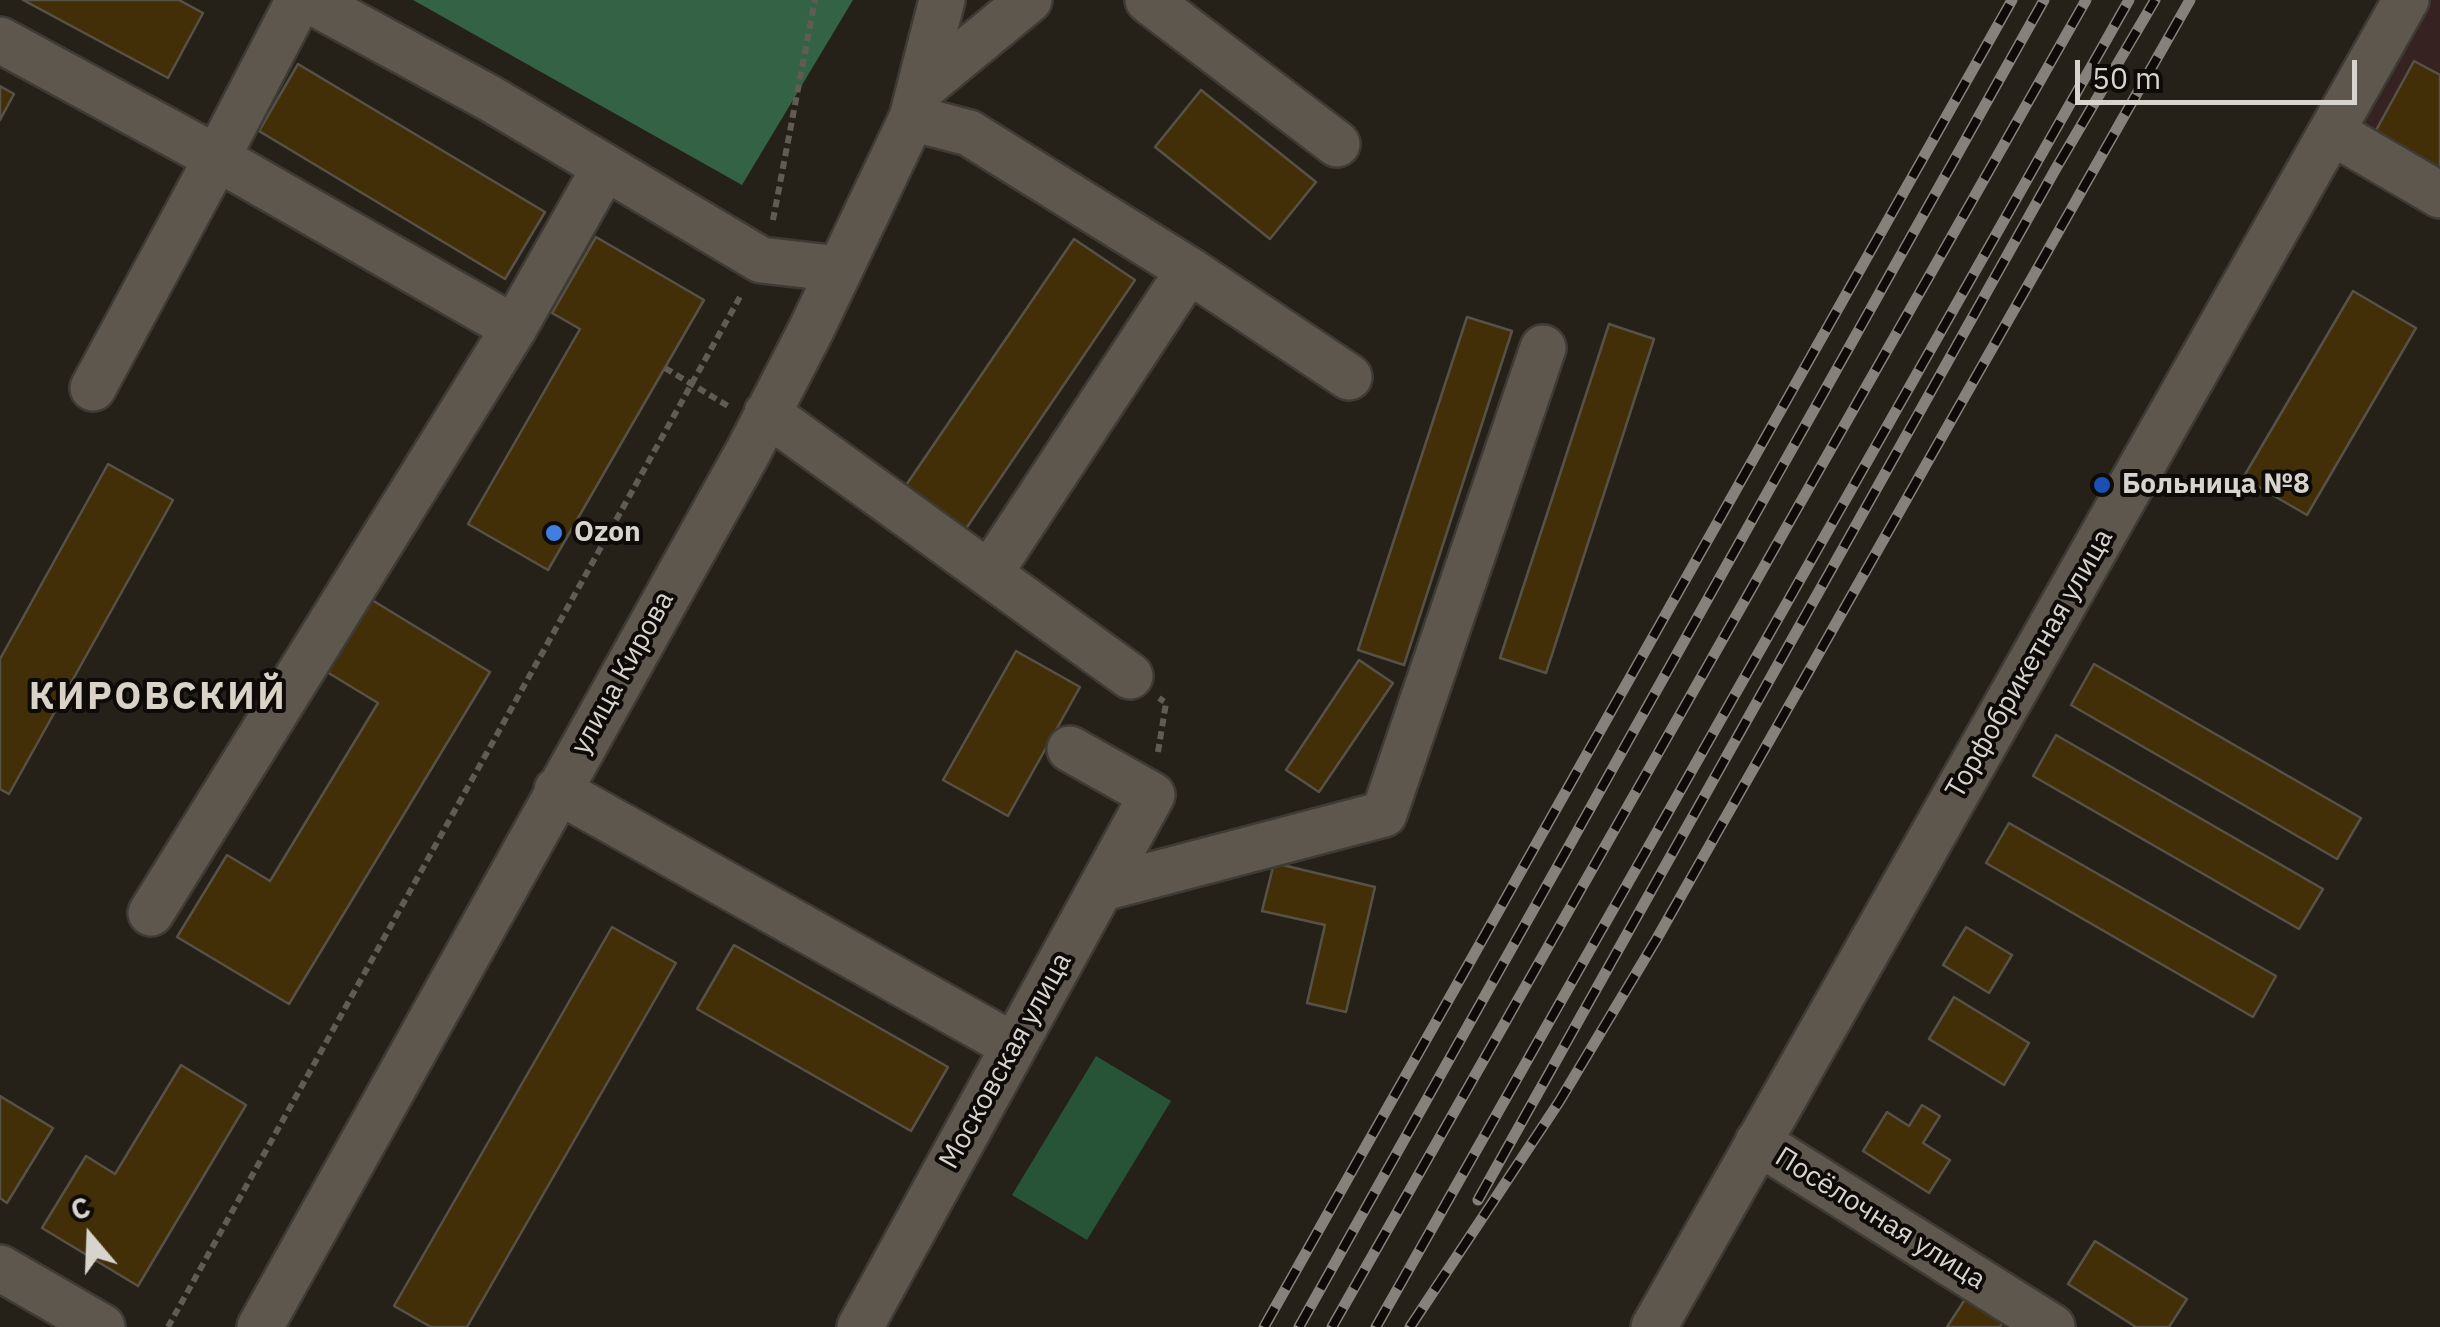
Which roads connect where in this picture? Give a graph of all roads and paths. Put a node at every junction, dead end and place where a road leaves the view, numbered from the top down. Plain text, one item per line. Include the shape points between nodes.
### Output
1 (299, 0) edge
2 (308, 0) edge
3 (815, 0) edge
4 (942, 0) edge
5 (1029, 0) edge
6 (1148, 0) edge
7 (2406, 0) edge
8 (0, 40) edge
9 (917, 103) junction
10 (2332, 132) junction
11 (1337, 144) dead end
12 (217, 158) junction
13 (605, 167) junction
14 (2440, 195) edge
15 (761, 260) junction
16 (840, 269) junction
17 (1189, 270) junction
18 (514, 328) junction
19 (1543, 348) dead end
20 (665, 368) dead end
21 (1349, 377) dead end
22 (692, 384) junction
23 (93, 388) dead end
24 (764, 420) junction
25 (988, 574) junction
26 (1130, 676) joint
27 (1070, 749) dead end
28 (558, 790) junction
29 (1152, 796) junction
30 (1103, 888) junction
31 (151, 913) dead end
32 (1012, 1044) junction
33 (1758, 1142) junction
34 (0, 1268) edge
35 (102, 1327) edge
36 (168, 1327) edge
37 (260, 1327) edge
38 (860, 1327) edge
39 (1654, 1327) edge
40 (2052, 1327) edge

1 - 12 street
2 - 13 street
3 - 15 path via 777,208
4 - 9 street, улица Кирова
5 - 9 street
6 - 11 street
7 - 10 street, Торфобрикетная улица
8 - 12 street
9 - 16 street, улица Кирова
9 - 17 street
10 - 14 street
10 - 33 street, Торфобрикетная улица
12 - 18 street
12 - 23 street
13 - 15 street
13 - 18 street
15 - 16 street
15 - 22 path
16 - 24 street, улица Кирова
17 - 21 street
17 - 25 street
18 - 31 street
19 - 30 street via 1384,814
20 - 22 path
22 - 24 path
22 - 36 path
24 - 25 street
24 - 28 street, улица Кирова
25 - 26 street
26 - 29 path via 1166,703
27 - 29 street
28 - 32 street
28 - 37 street, улица Кирова
29 - 30 street, Московская улица
30 - 32 street, Московская улица
32 - 38 street, Московская улица
33 - 39 street, Торфобрикетная улица
33 - 40 street, Посёлочная улица
34 - 35 street

